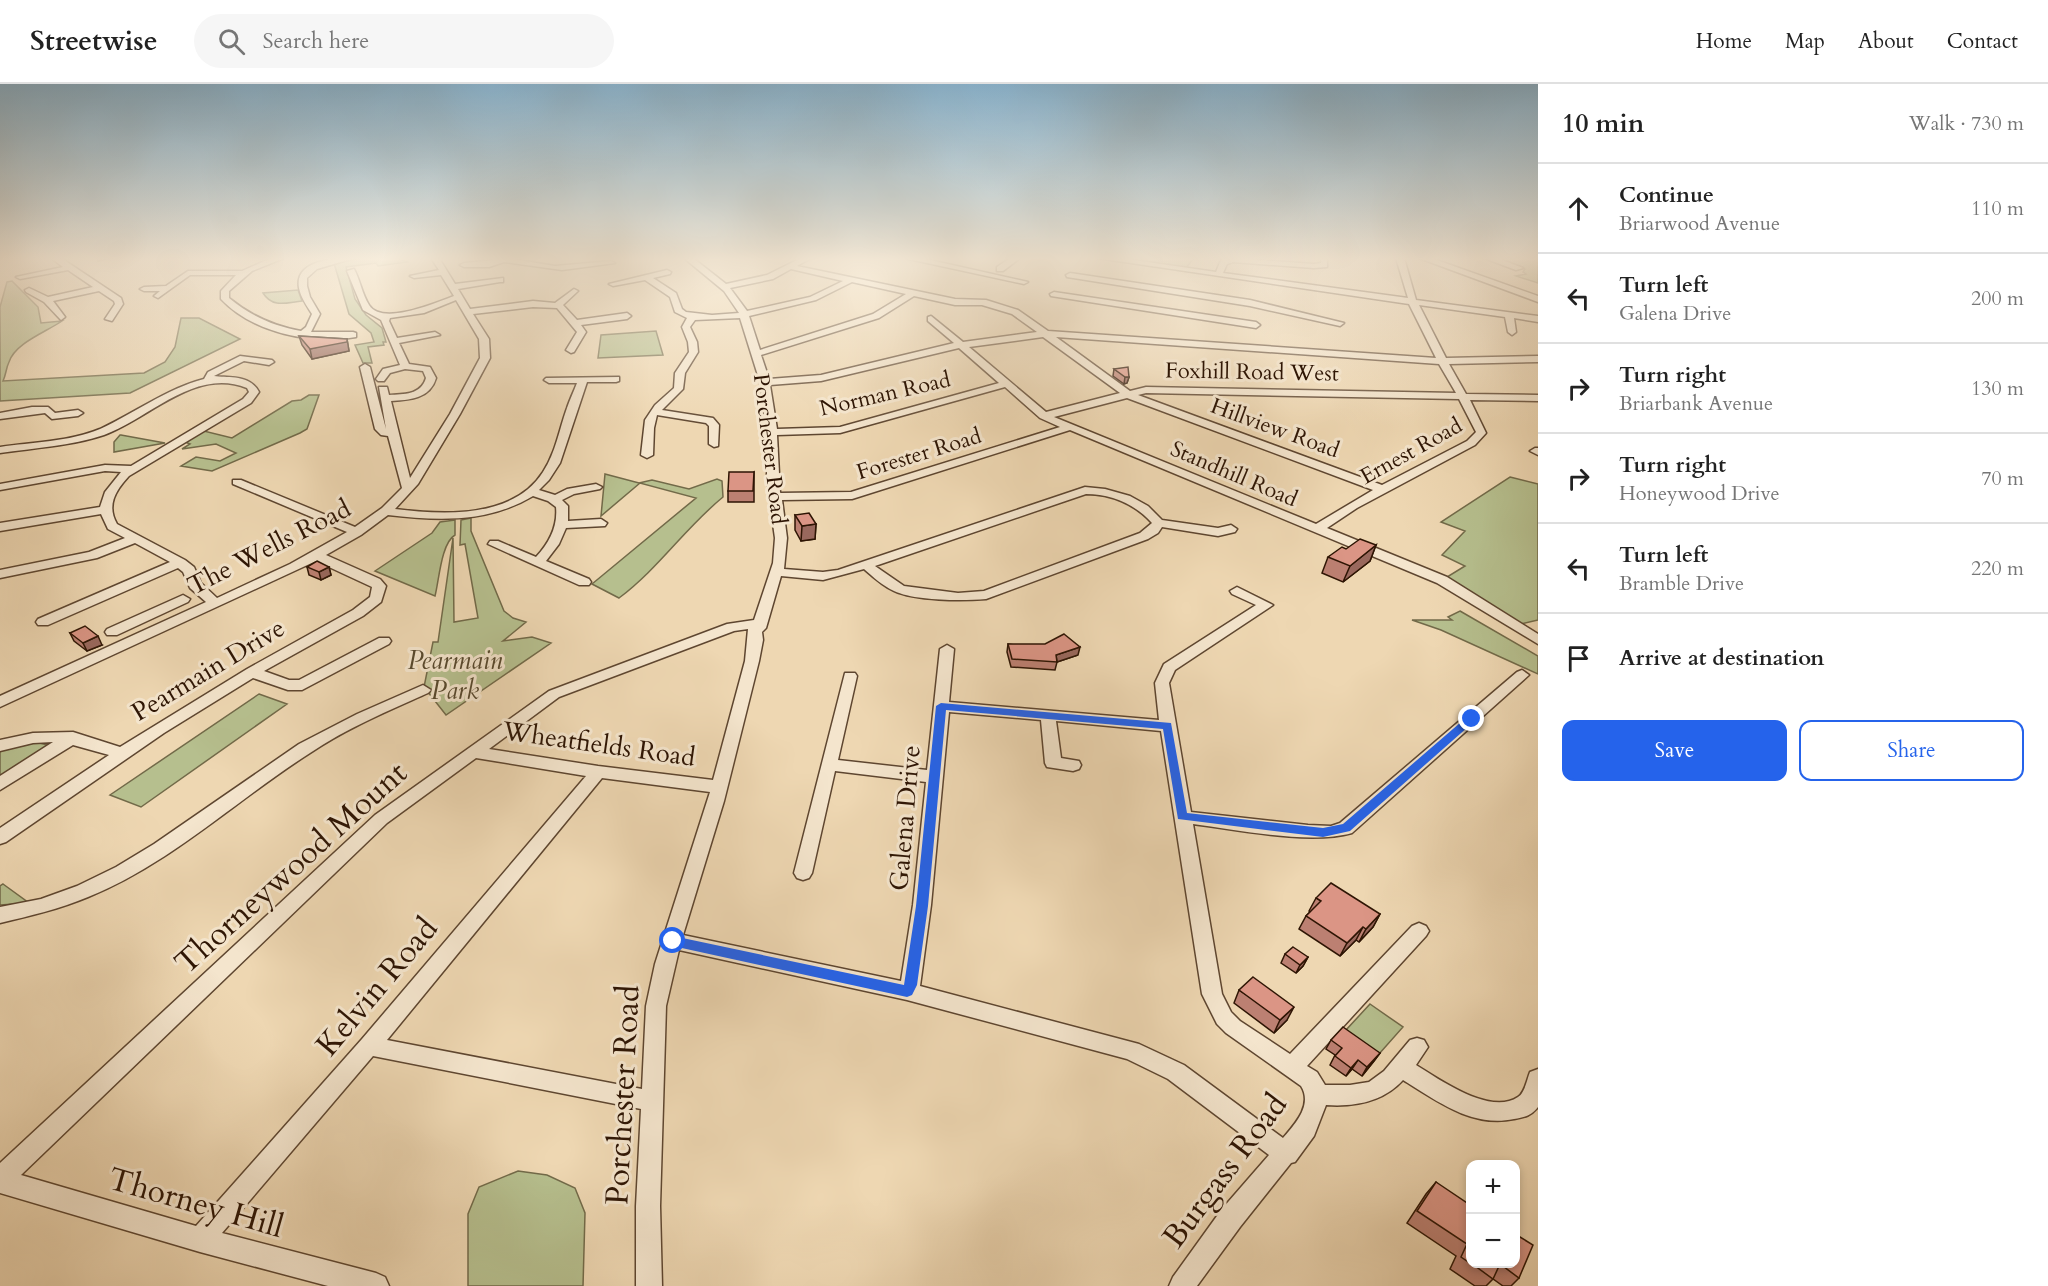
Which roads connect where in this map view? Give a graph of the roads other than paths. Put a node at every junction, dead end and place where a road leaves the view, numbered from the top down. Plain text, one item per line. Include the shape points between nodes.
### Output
1 (59, 314) edge
2 (112, 314) edge
3 (243, 314) edge
4 (316, 314) edge
5 (374, 314) edge
6 (406, 314) edge
7 (469, 314) edge
8 (568, 314) edge
9 (686, 314) edge
10 (751, 314) edge
11 (879, 314) edge
12 (1018, 314) edge
13 (1139, 314) edge
14 (1300, 314) edge
15 (1419, 314) edge
16 (1502, 314) edge
17 (1509, 315) junction
18 (627, 316) dead end
19 (744, 316) junction
20 (61, 317) dead end
21 (692, 317) junction
22 (386, 318) junction
23 (109, 319) dead end
24 (1538, 319) edge
25 (931, 320) dead end
26 (575, 323) junction
27 (1340, 323) dead end
28 (1256, 324) dead end
29 (1512, 333) dead end
30 (302, 334) junction
31 (1045, 334) junction
32 (1224, 334) junction
33 (353, 335) dead end
34 (435, 335) dead end
35 (593, 335) dead end
36 (581, 336) junction
37 (394, 341) junction
38 (960, 346) junction
39 (571, 350) dead end
40 (756, 354) junction
41 (1538, 359) edge
42 (1441, 361) junction
43 (269, 362) dead end
44 (405, 366) junction
45 (365, 367) dead end
46 (616, 379) dead end
47 (549, 380) dead end
48 (583, 380) junction
49 (209, 381) junction
50 (765, 382) junction
51 (1006, 384) junction
52 (1126, 393) junction
53 (1463, 397) junction
54 (385, 398) junction
55 (1538, 398) edge
56 (655, 412) junction
57 (78, 413) dead end
58 (0, 416) edge
59 (1044, 416) junction
60 (1070, 427) junction
61 (772, 432) junction
62 (393, 433) junction
63 (714, 444) dead end
64 (0, 450) edge
65 (647, 455) dead end
66 (399, 460) junction
67 (429, 460) junction
68 (132, 469) junction
69 (237, 482) dead end
70 (0, 487) edge
71 (408, 489) junction
72 (590, 489) dead end
73 (1385, 490) junction
74 (533, 492) junction
75 (775, 497) junction
76 (554, 500) junction
77 (105, 510) junction
78 (386, 511) junction
79 (601, 523) dead end
80 (1158, 523) junction
81 (561, 525) junction
82 (0, 527) edge
83 (1231, 529) dead end
84 (1317, 529) junction
85 (357, 532) junction
86 (134, 539) junction
87 (494, 544) dead end
88 (316, 556) junction
89 (538, 562) junction
90 (180, 563) junction
91 (866, 565) junction
92 (777, 572) junction
93 (0, 574) edge
94 (585, 582) dead end
95 (1238, 591) dead end
96 (183, 599) dead end
97 (218, 602) junction
98 (154, 613) junction
99 (44, 623) dead end
100 (168, 625) junction
101 (758, 631) junction
102 (112, 632) dead end
103 (1538, 640) edge
104 (384, 642) dead end
105 (946, 649) dead end
106 (252, 672) junction
107 (1522, 675) dead end
108 (850, 676) dead end
109 (423, 690) dead end
110 (0, 702) edge
111 (941, 706) junction
112 (1048, 715) junction
113 (1168, 726) junction
114 (74, 737) junction
115 (0, 746) edge
116 (473, 752) junction
117 (121, 753) junction
118 (829, 765) junction
119 (1073, 765) dead end
120 (598, 772) junction
121 (934, 777) junction
122 (0, 784) edge
123 (715, 797) junction
124 (1182, 816) junction
125 (0, 837) edge
126 (803, 873) dead end
127 (0, 915) edge
128 (1419, 931) dead end
129 (673, 941) junction
130 (907, 992) junction
131 (369, 1046) junction
132 (1417, 1047) dead end
133 (1291, 1065) junction
134 (1399, 1066) junction
135 (1538, 1079) edge
136 (1317, 1094) junction
137 (651, 1101) junction
138 (1287, 1154) junction
139 (0, 1180) edge
140 (200, 1240) junction
141 (376, 1286) edge
142 (649, 1286) edge
143 (1182, 1286) edge

1 - 20 street
2 - 23 street
3 - 30 street via 265,326
4 - 30 street via 310,328
5 - 22 street
6 - 22 street
7 - 67 street, The Wells Road via 484,339 485,358
8 - 26 street
9 - 21 street
10 - 19 street
11 - 40 street
12 - 31 street, Hillview Road
13 - 32 street
14 - 27 street
15 - 42 street, Ernest Road
16 - 17 street
17 - 24 street
17 - 29 street
18 - 26 street
19 - 21 street
19 - 40 street, Porchester Road
21 - 56 street via 686,327 695,345 693,356 680,373 676,392
22 - 37 street
25 - 38 street, Standhill Road
26 - 36 street
28 - 32 street
30 - 33 street
31 - 32 street
31 - 38 street
31 - 52 street, Hillview Road
32 - 42 street
34 - 37 street
35 - 36 street
36 - 39 street
37 - 44 street
38 - 50 street via 821,378
38 - 51 street, Standhill Road
40 - 50 street, Porchester Road
41 - 42 street
42 - 53 street, Ernest Road
43 - 49 street via 243,355 211,374
44 - 54 street via 383,373
44 - 54 street via 427,369 431,378 428,387 414,395
45 - 62 street via 380,429
46 - 48 street
47 - 48 street
48 - 74 street via 560,447 546,477
49 - 64 street via 187,387 100,432
49 - 68 street via 241,381 254,392 247,401
50 - 61 street, Porchester Road
51 - 59 street, Standhill Road
51 - 61 street, Norman Road via 840,429
52 - 53 street, Foxhill Road West via 1155,390
52 - 59 street, Foxhill Road West
52 - 73 street, Hillview Road
53 - 55 street, Foxhill Road West
53 - 73 street, Ernest Road via 1480,427 1477,439
54 - 62 street
56 - 63 street via 706,415 714,425
56 - 65 street via 650,420
57 - 58 street via 52,416 48,410 40,410
59 - 60 street, Standhill Road
60 - 75 street, Forester Road via 852,495
60 - 84 street, Standhill Road
61 - 75 street, Porchester Road
62 - 66 street
66 - 67 street
66 - 71 street
67 - 71 street, The Wells Road
68 - 70 street via 105,468
68 - 77 street via 112,488
69 - 85 street
71 - 78 street, The Wells Road
72 - 76 street via 570,491
73 - 84 street, Ernest Road
74 - 76 street
74 - 78 street via 493,509 454,517
75 - 92 street, Porchester Road via 782,548
76 - 81 street via 562,506
77 - 82 street
77 - 86 street via 112,526
78 - 85 street, The Wells Road
79 - 81 street
80 - 83 street via 1218,532
80 - 91 street via 1151,514 1116,494 1085,491
80 - 91 street via 1144,536 973,598 901,590
81 - 89 street via 552,549
84 - 103 street, Standhill Road via 1442,580
85 - 88 street, The Wells Road
86 - 90 street
86 - 93 street via 92,555
87 - 89 street
88 - 97 street, The Wells Road
88 - 106 street, Pearmain Drive via 375,582 379,585 376,599
89 - 94 street
90 - 97 street via 189,570 195,585
90 - 99 street
91 - 92 street via 823,576
92 - 101 street, Porchester Road
95 - 113 street via 1266,605 1166,671 1162,683
96 - 98 street
97 - 100 street, The Wells Road
98 - 100 street
98 - 102 street
100 - 110 street, The Wells Road
101 - 116 street, Thorneywood Mount via 732,627 566,688
101 - 123 street, Porchester Road
104 - 106 street via 302,685 288,686
105 - 111 street, Galena Drive
106 - 117 street, Pearmain Drive
107 - 124 street via 1346,828 1315,832
108 - 118 street
109 - 127 street via 304,749 111,880 65,900
111 - 112 street
111 - 121 street, Galena Drive
112 - 113 street
112 - 119 street via 1053,763
113 - 124 street
114 - 115 street via 37,737
114 - 117 street
114 - 122 street
116 - 120 street, Wheatfields Road
116 - 139 street, Thorneywood Mount via 381,819
117 - 125 street, Pearmain Drive
118 - 121 street
118 - 126 street
120 - 123 street, Wheatfields Road
120 - 131 street, Kelvin Road
121 - 130 street, Galena Drive via 922,906
123 - 129 street, Porchester Road
124 - 133 street via 1216,1004 1233,1027
128 - 133 street
129 - 130 street
129 - 137 street, Porchester Road via 656,1006
130 - 138 street via 1131,1051 1155,1061 1176,1072
131 - 137 street
131 - 140 street, Kelvin Road
132 - 134 street
133 - 136 street via 1309,1079
134 - 135 street via 1465,1106 1492,1112 1524,1107
134 - 136 street via 1384,1085 1372,1090
136 - 138 street, Burgass Road via 1306,1128
137 - 142 street, Porchester Road
138 - 143 street, Burgass Road via 1231,1218
139 - 140 street, Thorney Hill
140 - 141 street, Thorney Hill

